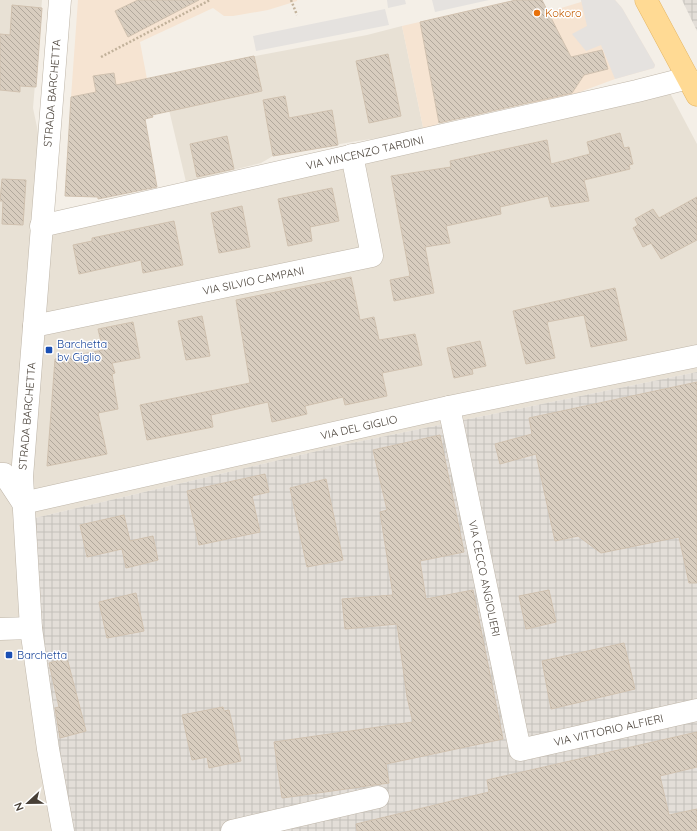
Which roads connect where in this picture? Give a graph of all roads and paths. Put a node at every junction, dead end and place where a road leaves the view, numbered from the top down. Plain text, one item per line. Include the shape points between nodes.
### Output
1 (60, 0) edge
2 (210, 0) edge
3 (291, 0) edge
4 (646, 0) edge
5 (297, 15) dead end
6 (101, 57) dead end
7 (693, 86) edge
8 (352, 155) junction
9 (42, 226) junction
10 (34, 326) junction
11 (697, 356) edge
12 (449, 407) junction
13 (0, 474) edge
14 (22, 503) junction
15 (31, 628) junction
16 (0, 629) edge
17 (697, 710) edge
18 (520, 750) joint
19 (378, 797) dead end
20 (63, 831) edge
21 (232, 831) edge

1 - 9 street, STRADA BARCHETTA
2 - 6 path
3 - 5 path
4 - 7 main road
7 - 8 street, VIA VINCENZO TARDINI via 630,93
8 - 9 street, VIA VINCENZO TARDINI
8 - 10 street, VIA SILVIO CAMPANI via 372,256
9 - 10 street, STRADA BARCHETTA
10 - 14 street, STRADA BARCHETTA
11 - 12 street, VIA DEL GIGLIO
12 - 14 street, VIA DEL GIGLIO
12 - 18 street, VIA CECCO ANGIOLIERI
13 - 14 street via 4,474
14 - 15 street, STRADA BARCHETTA
15 - 16 street
15 - 20 street, STRADA BARCHETTA via 48,749
17 - 18 street, VIA VITTORIO ALFIERI
19 - 21 street

